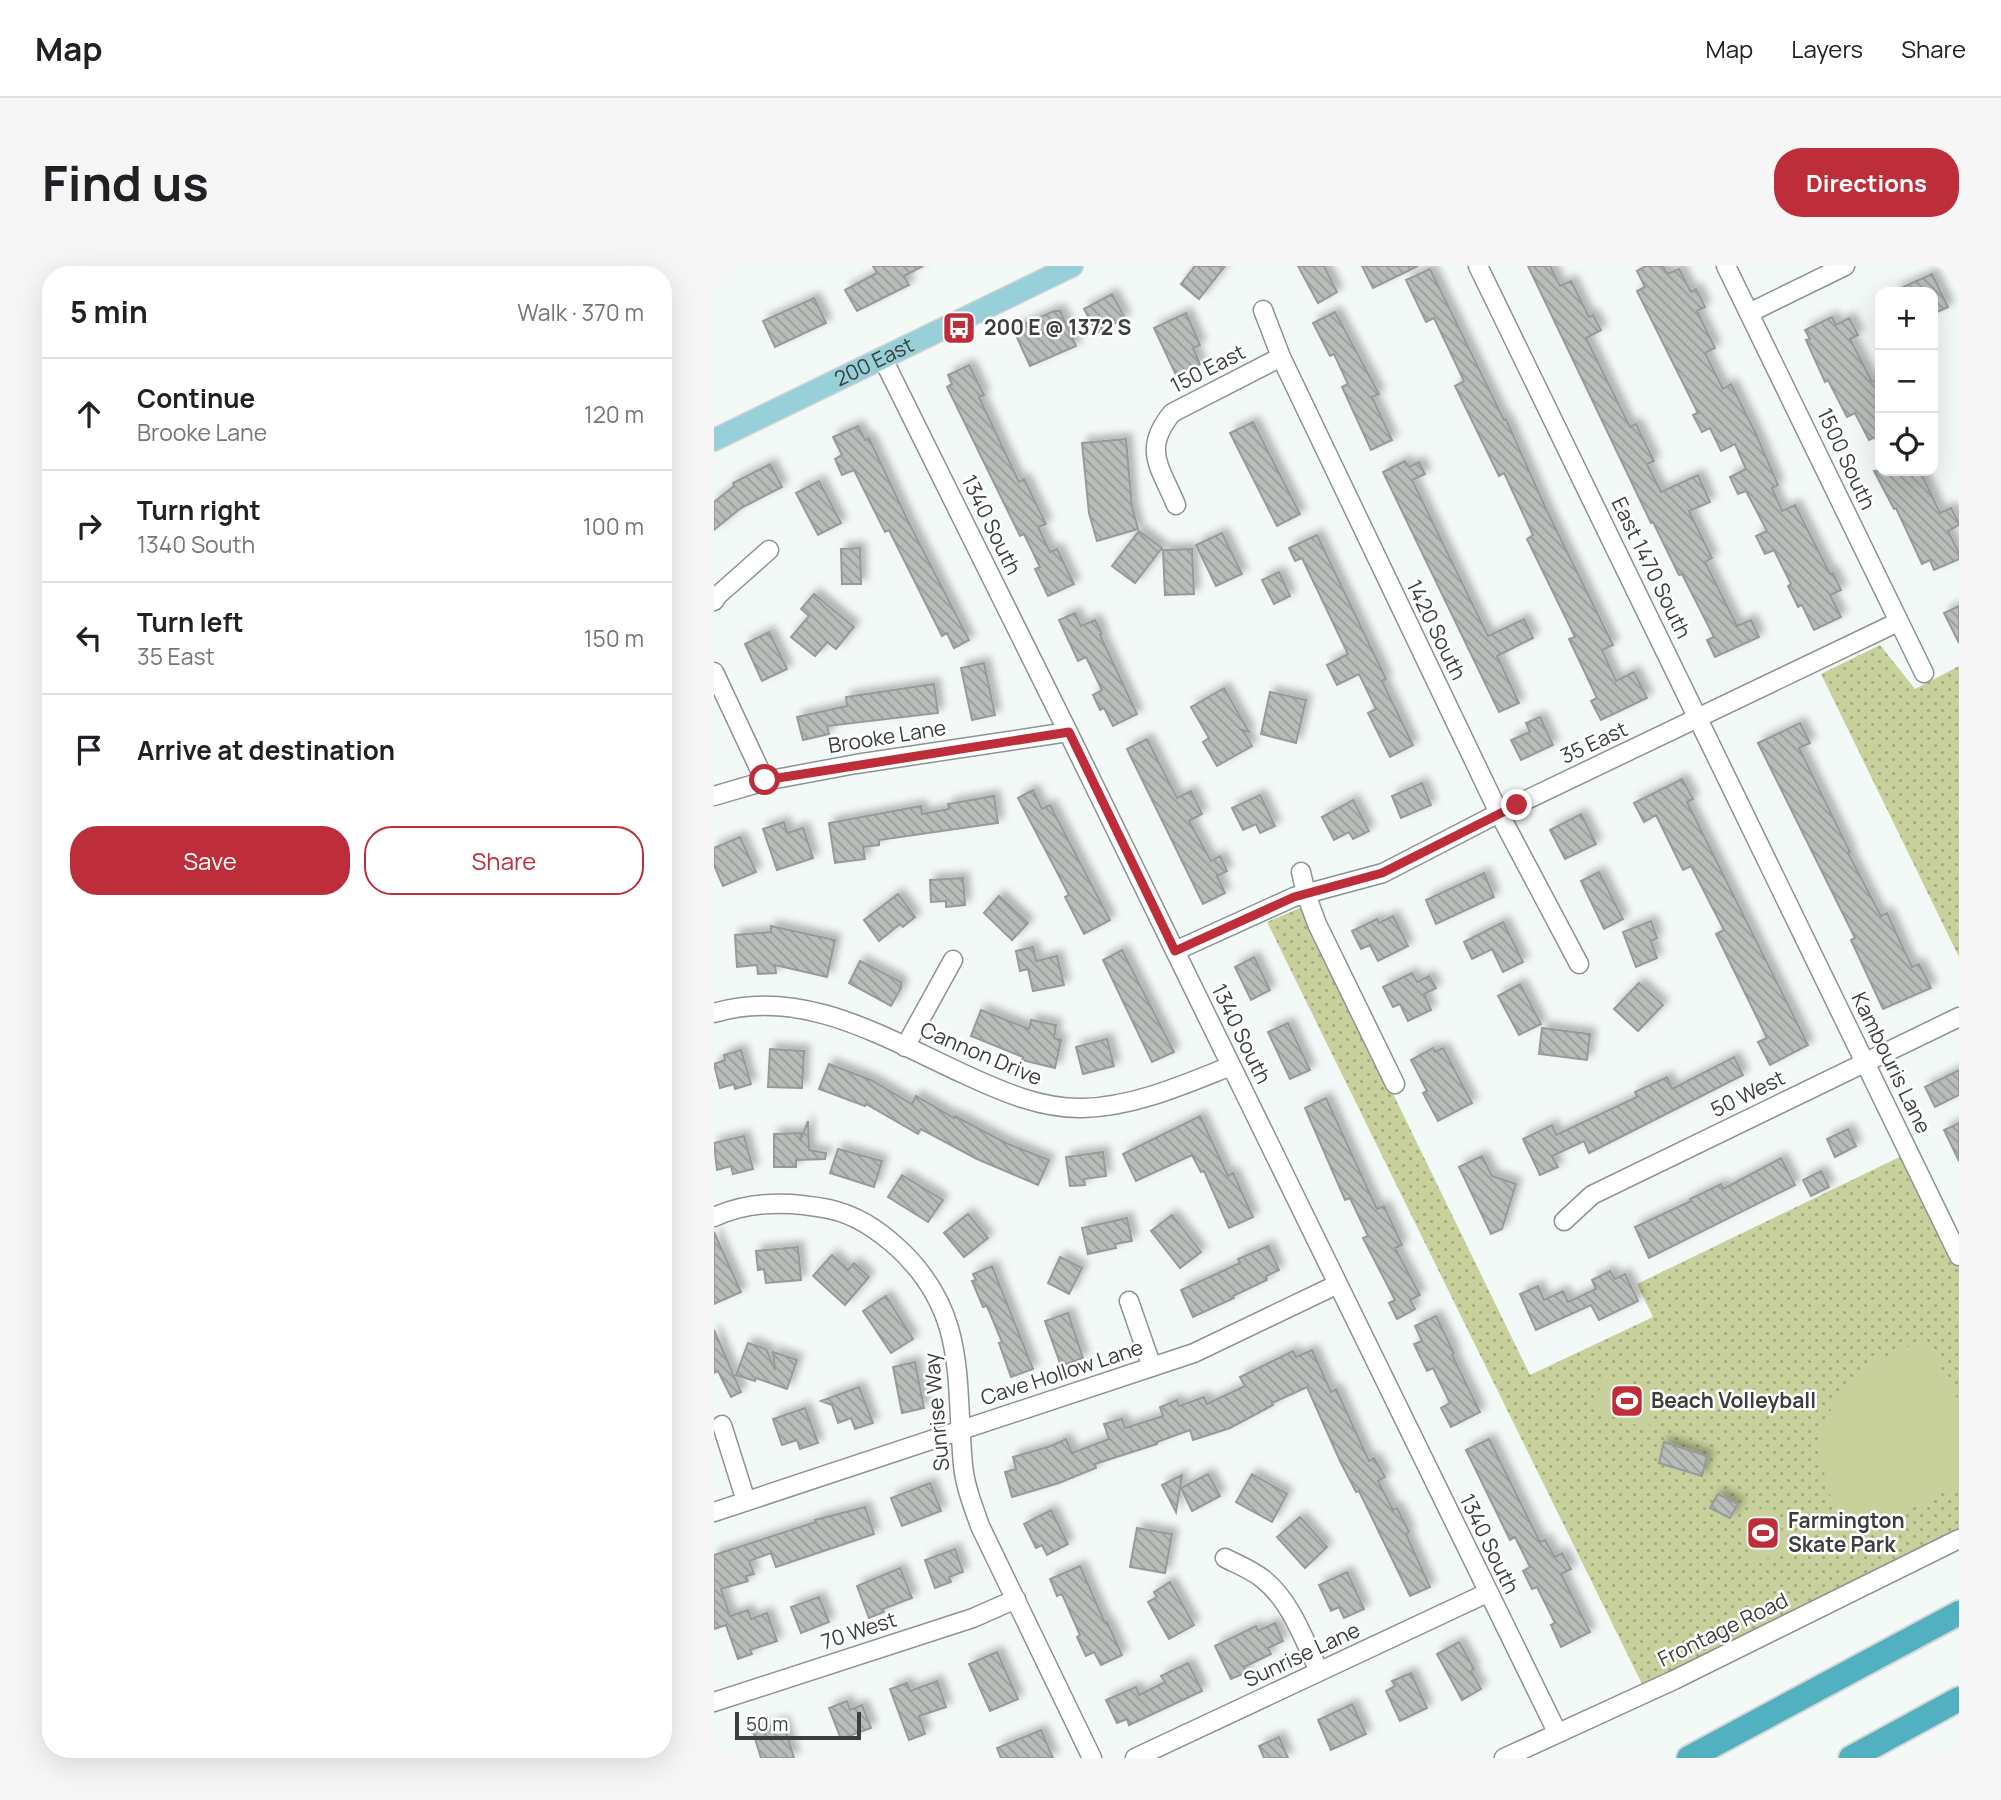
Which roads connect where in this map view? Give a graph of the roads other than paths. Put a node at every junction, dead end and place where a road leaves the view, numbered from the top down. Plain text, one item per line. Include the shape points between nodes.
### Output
1 (1072, 266) edge
2 (1478, 266) edge
3 (1726, 266) edge
4 (1845, 266) edge
5 (1263, 310) dead end
6 (1749, 313) junction
7 (882, 357) junction
8 (1281, 357) junction
9 (714, 440) edge
10 (1176, 505) dead end
11 (769, 550) dead end
12 (714, 601) edge
13 (1898, 622) junction
14 (714, 672) edge
15 (1924, 673) dead end
16 (1698, 719) junction
17 (1069, 732) junction
18 (765, 780) junction
19 (714, 796) edge
20 (1499, 813) junction
21 (1301, 872) dead end
22 (1782, 891) joint
23 (1306, 894) junction
24 (1175, 951) junction
25 (953, 960) dead end
26 (1579, 964) dead end
27 (714, 1013) edge
28 (1959, 1017) edge
29 (905, 1047) junction
30 (1865, 1062) junction
31 (1231, 1066) junction
32 (1395, 1084) dead end
33 (714, 1217) edge
34 (1564, 1221) dead end
35 (1959, 1256) edge
36 (1338, 1284) junction
37 (1129, 1301) dead end
38 (1152, 1367) junction
39 (722, 1425) dead end
40 (962, 1430) junction
41 (746, 1501) junction
42 (714, 1512) edge
43 (1959, 1539) edge
44 (1225, 1558) dead end
45 (1488, 1593) junction
46 (1016, 1599) junction
47 (1959, 1613) edge
48 (1319, 1671) junction
49 (1959, 1699) edge
50 (714, 1702) edge
51 (1557, 1732) junction
52 (1092, 1758) edge
53 (1135, 1758) edge
54 (1504, 1758) edge
55 (1689, 1758) edge
56 (1851, 1758) edge

1 - 7 main road, 200 East
2 - 16 street, East 1470 South
3 - 6 street, 1500 South
4 - 6 street
5 - 8 street, 1420 South
6 - 13 street, 1500 South
7 - 9 main road, 200 East
7 - 17 street, 1340 South
8 - 10 street, 150 East via 1172,413 1160,428 1153,451
8 - 20 street, 1420 South
11 - 12 street
13 - 15 street, 1500 South
13 - 16 street, 35 East
14 - 18 street
16 - 20 street, 35 East
16 - 22 street, East 1470 South
17 - 18 street, Brooke Lane
17 - 24 street, 1340 South
18 - 19 street, Brooke Lane
20 - 23 street, 35 East via 1382,873
20 - 26 street, 1420 South
21 - 23 street
22 - 30 street, Kambouris Lane
23 - 24 street, 35 East
23 - 32 street
24 - 31 street, 1340 South
25 - 29 street
27 - 29 street, Cannon Drive via 745,1005 804,1008
28 - 30 street, 50 West
29 - 31 street, Cannon Drive via 1034,1102 1082,1108 1159,1093
30 - 34 street, 50 West via 1592,1195
30 - 35 street, Kambouris Lane
31 - 36 street, 1340 South
33 - 40 street, Sunrise Way via 749,1205 800,1203 865,1222 884,1236 931,1286 947,1320 954,1343
36 - 38 street, Cave Hollow Lane via 1194,1353
36 - 45 street, 1340 South
37 - 38 street
38 - 40 street, Cave Hollow Lane
39 - 41 street
40 - 41 street, Cave Hollow Lane
40 - 46 street, Sunrise Way via 969,1497
41 - 42 street, Cave Hollow Lane
43 - 51 street, Frontage Road via 1674,1680
44 - 48 street via 1261,1577 1277,1592
45 - 48 street, Sunrise Lane
45 - 51 street, 1340 South
46 - 50 street, 70 West via 973,1618
46 - 52 street, Sunrise Way
47 - 55 highway
48 - 53 street, Sunrise Lane
49 - 56 highway
51 - 54 street, Frontage Road

